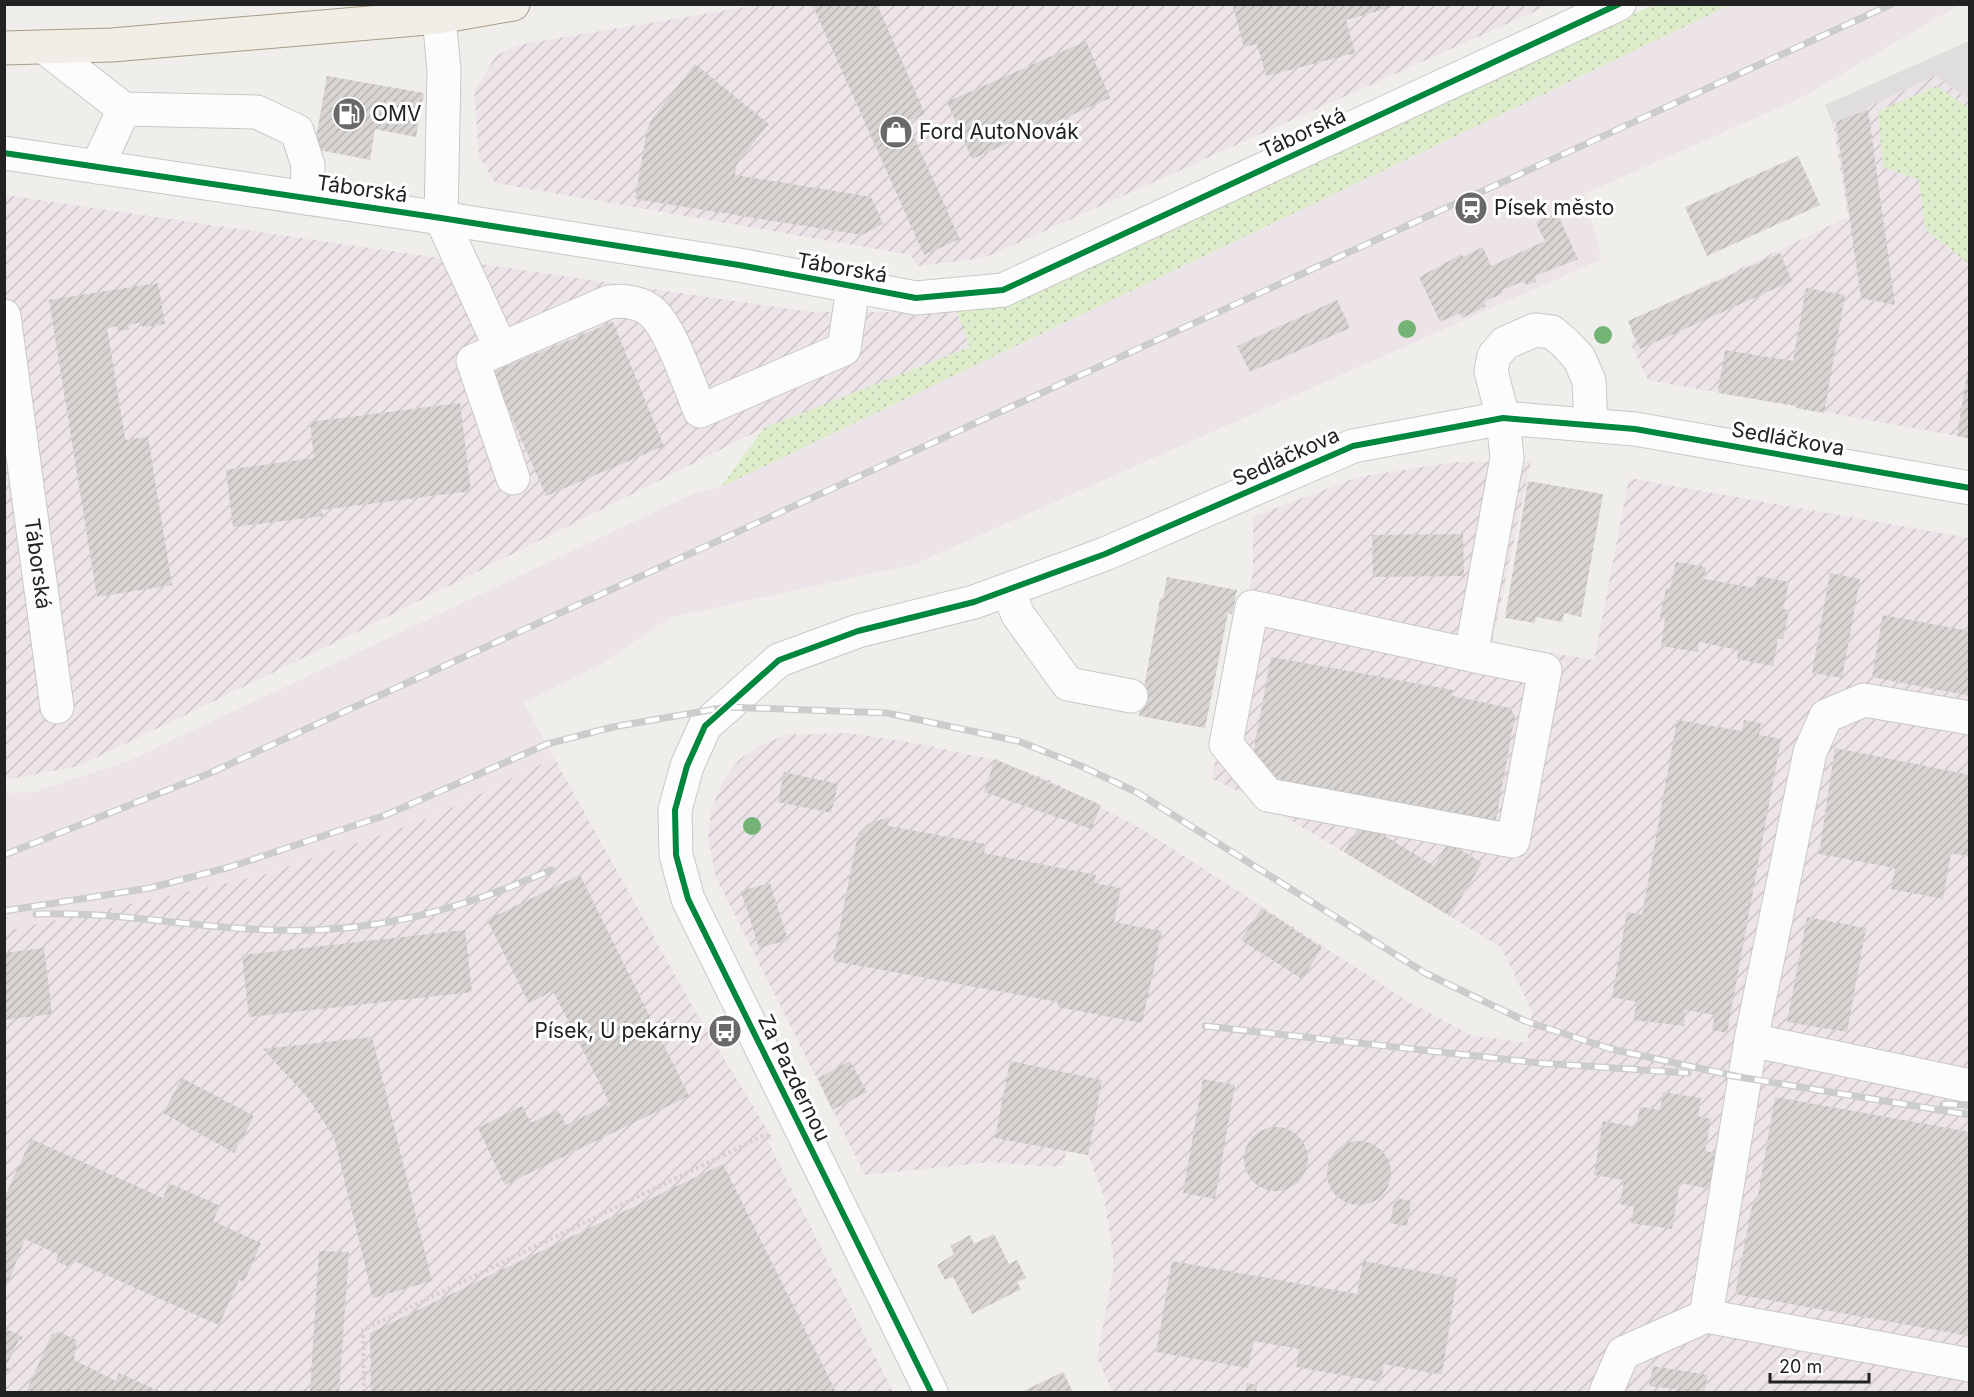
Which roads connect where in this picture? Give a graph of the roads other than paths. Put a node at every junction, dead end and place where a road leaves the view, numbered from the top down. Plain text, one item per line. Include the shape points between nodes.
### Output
1 (408, 4) edge
2 (513, 4) edge
3 (1619, 4) edge
4 (439, 17) junction
5 (44, 47) junction
6 (4, 48) edge
7 (124, 109) junction
8 (4, 153) edge
9 (97, 167) junction
10 (307, 198) junction
11 (441, 218) junction
12 (853, 287) junction
13 (4, 316) edge
14 (501, 349) junction
15 (1503, 418) junction
16 (1591, 425) junction
17 (513, 477) dead end
18 (1970, 488) edge
19 (1008, 590) junction
20 (1471, 655) junction
21 (1131, 696) dead end
22 (57, 707) dead end
23 (1970, 718) edge
24 (687, 766) joint
25 (1751, 1040) junction
26 (1970, 1086) edge
27 (1706, 1316) junction
28 (1970, 1365) edge
29 (932, 1392) edge
30 (1606, 1392) edge

1 - 4 street
2 - 4 main road
3 - 12 street, Táborská via 1003,290 916,298
4 - 5 main road via 112,45
4 - 11 street via 444,70
5 - 6 main road
5 - 7 street
7 - 9 street
7 - 10 street via 257,112 267,116 297,131 308,165
8 - 9 street, Táborská
9 - 10 street, Táborská
10 - 11 street, Táborská
11 - 12 street, Táborská
11 - 14 street
12 - 14 street via 844,349 700,411 663,325 652,311 639,304 609,302
13 - 22 street, Táborská
14 - 17 street via 473,361
15 - 16 street, Sedláčkova
15 - 16 street via 1491,371 1494,356 1505,343 1535,330 1552,332 1579,358 1589,381
15 - 19 street, Sedláčkova via 1353,446 1105,555
15 - 20 street via 1508,458
16 - 18 street, Sedláčkova via 1635,429
19 - 21 street via 1018,615 1068,684
19 - 24 street, Sedláčkova via 858,631 779,660 705,726
20 - 20 street via 1252,607 1226,744 1268,795 1513,841 1545,670
23 - 25 street via 1864,700 1826,716 1810,752
24 - 29 street, Za Pazdernou via 675,810 676,855 688,899
25 - 26 street
25 - 27 street
27 - 28 street
27 - 30 street via 1623,1353

